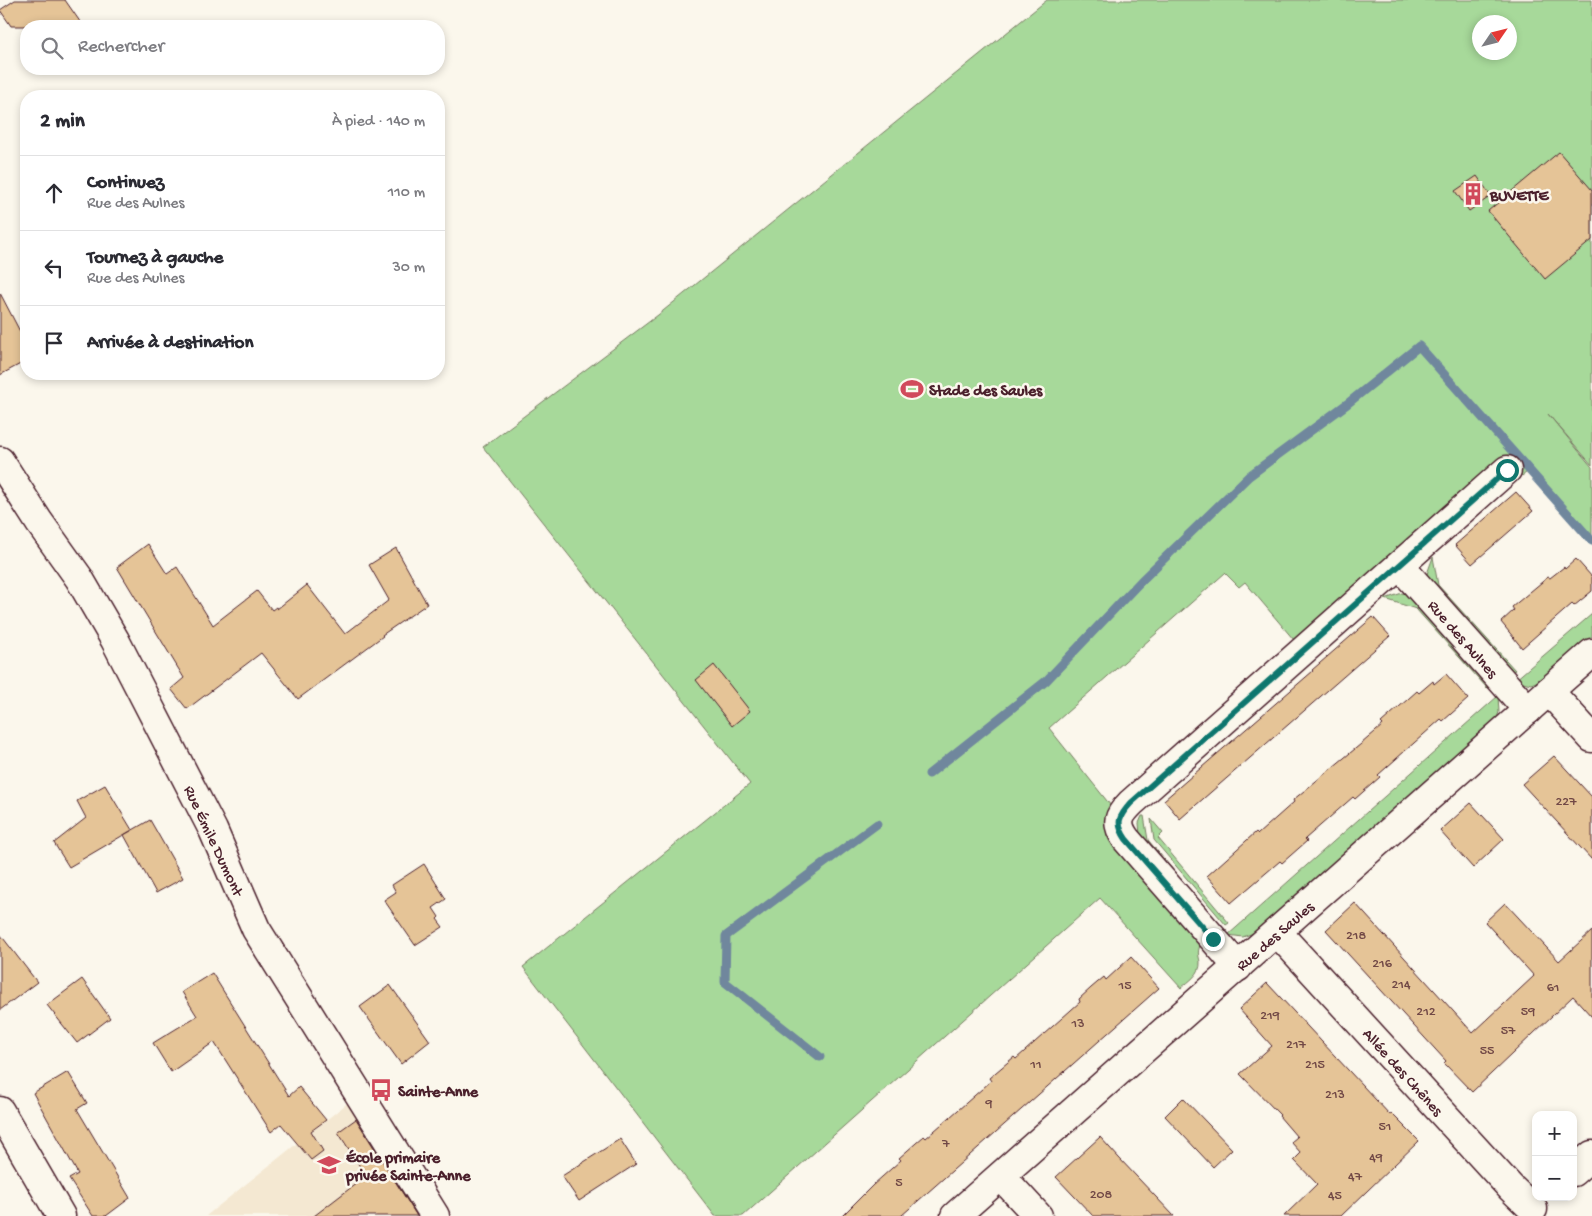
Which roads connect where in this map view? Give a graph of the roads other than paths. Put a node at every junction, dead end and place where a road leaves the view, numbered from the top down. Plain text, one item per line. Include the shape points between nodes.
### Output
1 (0, 461) edge
2 (1507, 470) dead end
3 (1400, 566) junction
4 (1592, 654) edge
5 (1549, 691) junction
6 (1528, 710) junction
7 (1592, 738) edge
8 (1277, 932) junction
9 (1238, 967) junction
10 (0, 1111) edge
11 (1592, 1155) edge
12 (1577, 1168) edge
13 (1001, 1176) junction
14 (1534, 1207) edge
15 (61, 1216) edge
16 (436, 1216) edge
17 (955, 1216) edge
18 (1038, 1216) edge

1 - 16 street, Rue Émile Dumont via 115,640 213,830 256,929
2 - 3 street
3 - 6 street, Rue des Aulnes
3 - 9 street via 1131,803 1120,818 1120,828 1126,839
4 - 5 street, Rue des Saules
5 - 6 street, Rue des Saules
5 - 7 street
6 - 8 street, Rue des Saules
8 - 9 street, Rue des Saules
8 - 14 street, Allée des Chênes via 1511,1188
9 - 13 street, Rue des Saules
10 - 15 street
11 - 12 street
13 - 17 street, Rue des Saules
13 - 18 street

